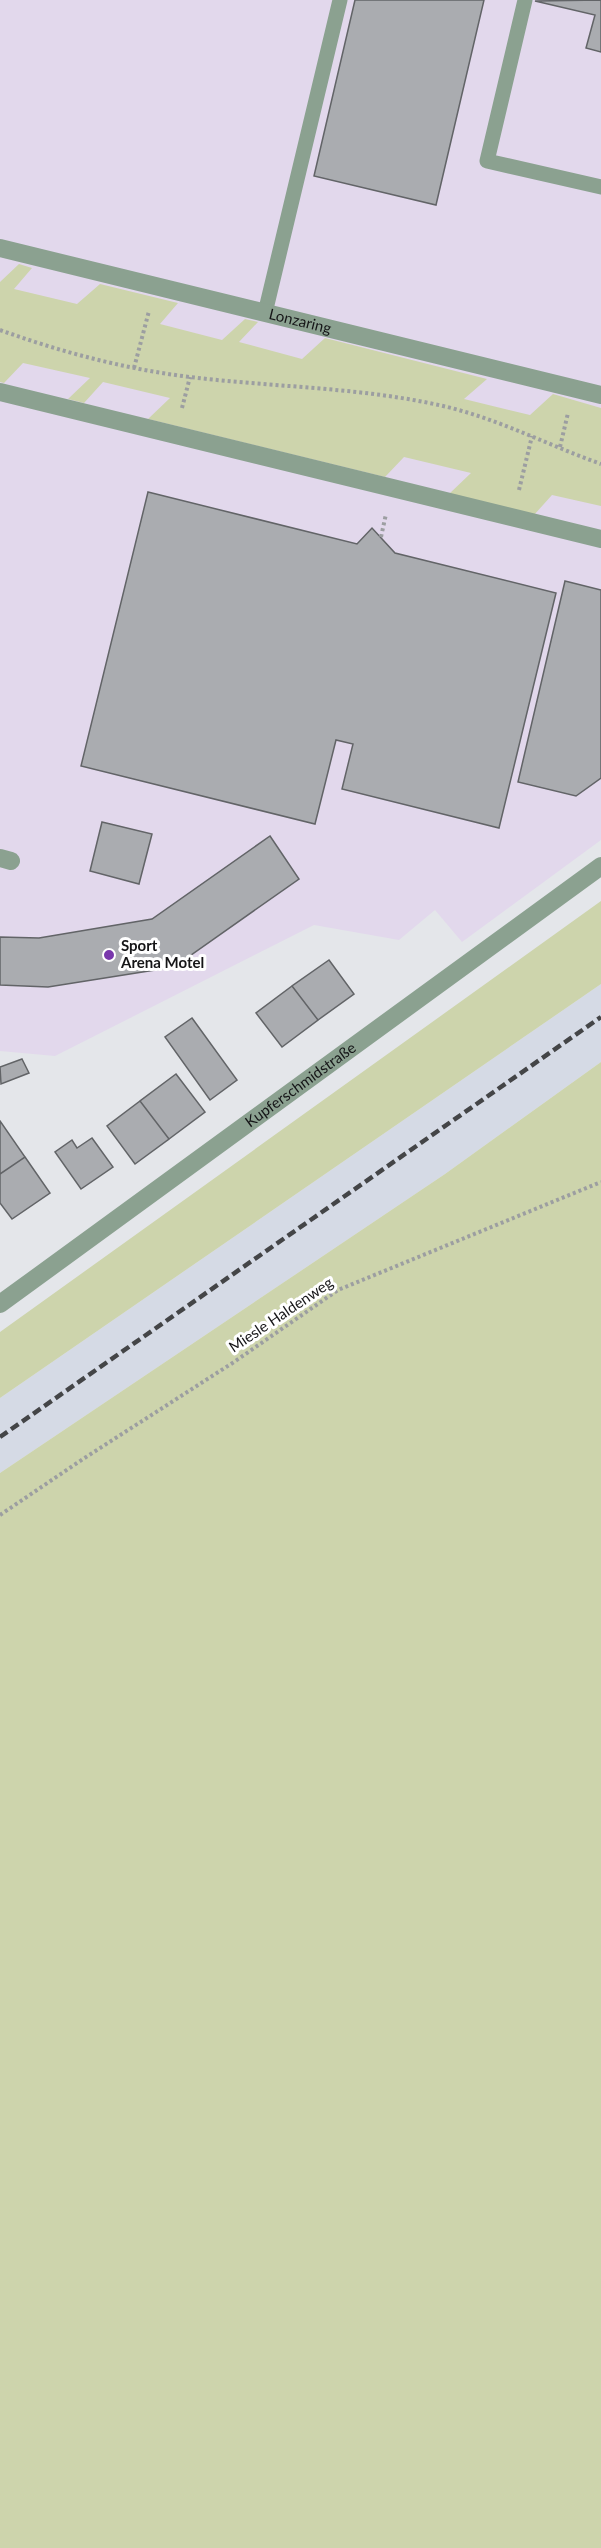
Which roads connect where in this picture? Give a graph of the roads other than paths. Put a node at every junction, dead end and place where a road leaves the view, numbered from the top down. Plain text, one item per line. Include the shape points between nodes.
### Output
1 (340, 0) edge
2 (525, 0) edge
3 (601, 188) edge
4 (0, 248) edge
5 (266, 313) junction
6 (0, 392) edge
7 (601, 395) edge
8 (596, 538) edge
9 (601, 867) edge
10 (0, 1304) edge

1 - 5 lane
2 - 3 lane via 487,161
4 - 5 street, Lonzaring
5 - 7 street, Lonzaring
6 - 8 street
9 - 10 street, Kupferschmidstraße

